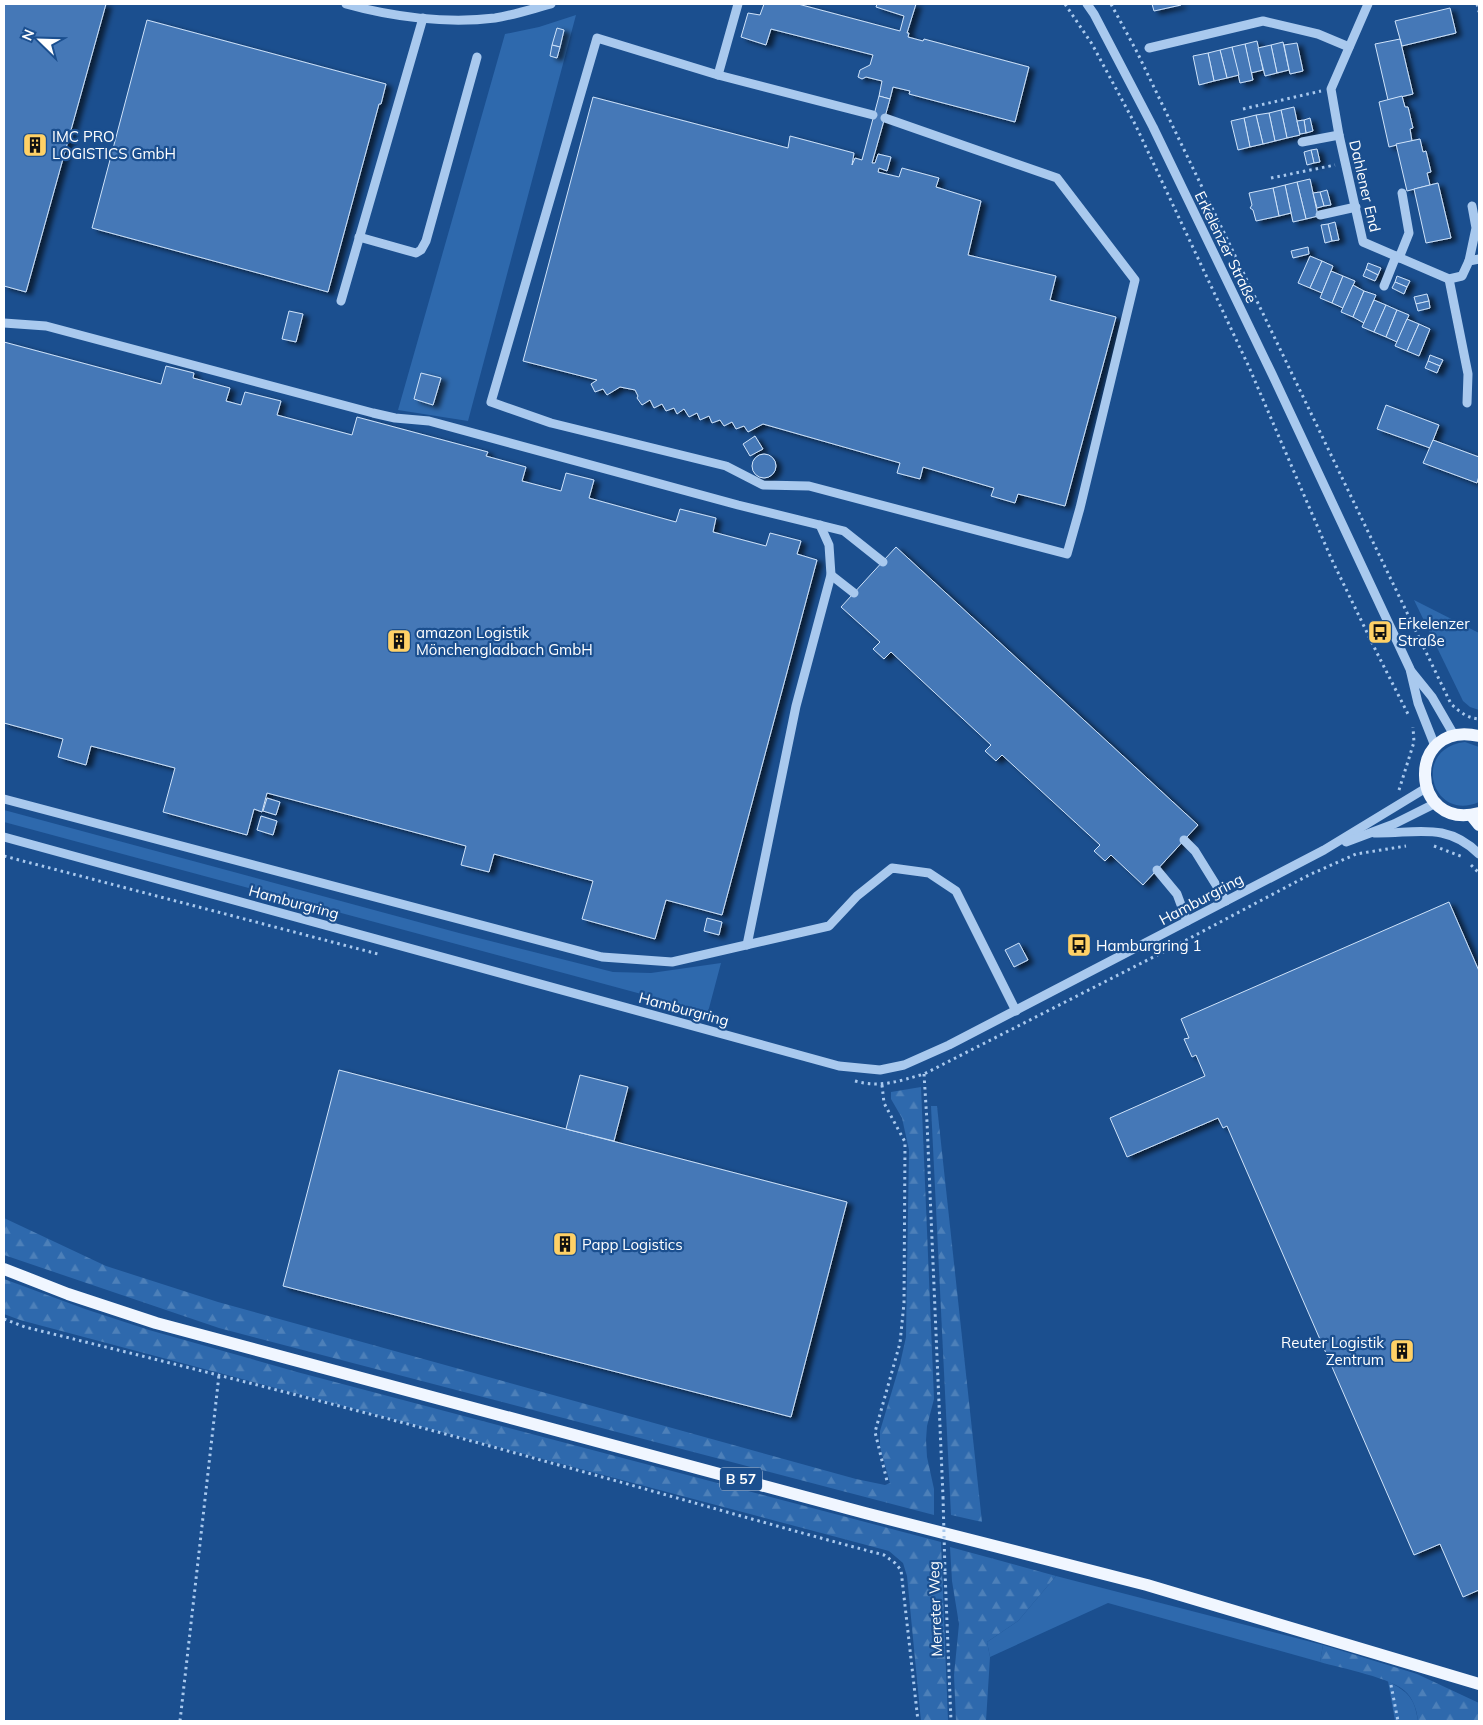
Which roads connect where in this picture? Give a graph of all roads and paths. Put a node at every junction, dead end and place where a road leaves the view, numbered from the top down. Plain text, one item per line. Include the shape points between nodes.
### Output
1 (346, 4) edge
2 (551, 4) edge
3 (738, 4) edge
4 (1065, 4) edge
5 (1087, 4) edge
6 (1111, 4) edge
7 (1368, 4) edge
8 (1477, 4) edge
9 (1479, 12) edge
10 (422, 18) junction
11 (1349, 47) junction
12 (1149, 48) dead end
13 (477, 57) dead end
14 (718, 76) junction
15 (1331, 89) junction
16 (1243, 109) dead end
17 (873, 115) dead end
18 (885, 118) dead end
19 (1339, 135) junction
20 (1302, 142) dead end
21 (1346, 163) junction
22 (1270, 178) dead end
23 (1402, 193) dead end
24 (1472, 206) dead end
25 (1356, 208) junction
26 (1320, 215) dead end
27 (360, 237) junction
28 (1398, 257) junction
29 (1479, 259) edge
30 (1469, 261) junction
31 (1449, 280) junction
32 (1384, 286) dead end
33 (341, 301) dead end
34 (4, 322) edge
35 (1467, 402) dead end
36 (820, 525) junction
37 (883, 562) dead end
38 (831, 575) junction
39 (854, 593) dead end
40 (1410, 669) junction
41 (1479, 719) edge
42 (1454, 735) junction
43 (1479, 736) edge
44 (1436, 746) junction
45 (1426, 788) junction
46 (4, 799) edge
47 (1402, 803) junction
48 (1436, 804) junction
49 (1476, 818) edge
50 (1416, 831) junction
51 (1369, 833) junction
52 (4, 837) edge
53 (1184, 840) dead end
54 (1421, 843) junction
55 (1324, 850) junction
56 (1476, 850) edge
57 (4, 856) edge
58 (1464, 858) dead end
59 (1156, 870) dead end
60 (1226, 900) junction
61 (1187, 921) junction
62 (747, 945) junction
63 (387, 956) dead end
64 (1016, 1011) junction
65 (919, 1059) junction
66 (880, 1070) junction
67 (924, 1074) junction
68 (849, 1080) dead end
69 (882, 1085) junction
70 (4, 1269) edge
71 (4, 1319) edge
72 (219, 1375) junction
73 (887, 1481) dead end
74 (1479, 1684) edge
75 (1392, 1685) dead end
76 (180, 1721) edge
77 (918, 1721) edge
78 (951, 1721) edge
79 (1398, 1721) edge

1 - 10 street
2 - 10 street via 494,18
3 - 14 street
4 - 47 path via 1092,44 1135,124 1249,367 1332,558 1413,724 1414,742 1398,795
5 - 40 street, Erkelenzer Straße via 1166,153
6 - 41 path via 1451,704 1462,714
7 - 11 street
8 - 9 path
10 - 27 street
11 - 12 street via 1318,34 1263,20
11 - 15 street
13 - 27 street via 426,241 416,253
14 - 17 street
14 - 18 street via 596,38 491,402 551,423 726,466 763,485 809,486 1067,554 1135,280 1057,178
15 - 16 path
15 - 19 street, Dahlener End
19 - 20 street
19 - 21 street, Dahlener End
21 - 22 path
21 - 25 street, Dahlener End
23 - 28 street via 1410,233
24 - 30 street via 1476,228
25 - 26 street
25 - 28 street, Dahlener End via 1363,242
27 - 33 street
28 - 31 street, Dahlener End
28 - 32 street
29 - 30 street
30 - 31 street via 1462,276
31 - 35 street via 1468,374
34 - 36 street via 46,326 373,413 429,421
36 - 37 street via 844,531
36 - 38 street via 829,545
38 - 39 street
38 - 62 street via 796,706
40 - 42 street via 1432,697
40 - 44 street via 1418,703
42 - 43 main road
42 - 44 main road
44 - 45 main road via 1425,766
45 - 47 street
45 - 48 main road
46 - 62 street via 602,957 672,962
47 - 55 street
48 - 49 main road via 1446,811
48 - 51 street
50 - 51 street
50 - 54 path
50 - 56 street via 1457,837
51 - 55 street
52 - 66 street, Hamburgring via 839,1066
53 - 60 street
54 - 58 path
54 - 67 path via 1356,854 1309,875
55 - 60 street, Hamburgring
57 - 63 path
59 - 61 street via 1177,894
60 - 61 street, Hamburgring
61 - 64 street, Hamburgring
62 - 64 street via 829,926 857,896 892,868 929,872 956,891
64 - 65 street, Hamburgring
65 - 66 street, Hamburgring
65 - 67 path, Merreter Weg
66 - 69 path
67 - 69 path
67 - 78 path, Merreter Weg, bridge
68 - 69 path
69 - 73 path via 884,1104 905,1142 904,1303 900,1343 875,1432
70 - 74 main road, B 57 via 156,1323 1146,1585
71 - 72 path
72 - 76 path
72 - 77 path via 543,1460 884,1555 901,1570
75 - 79 path

